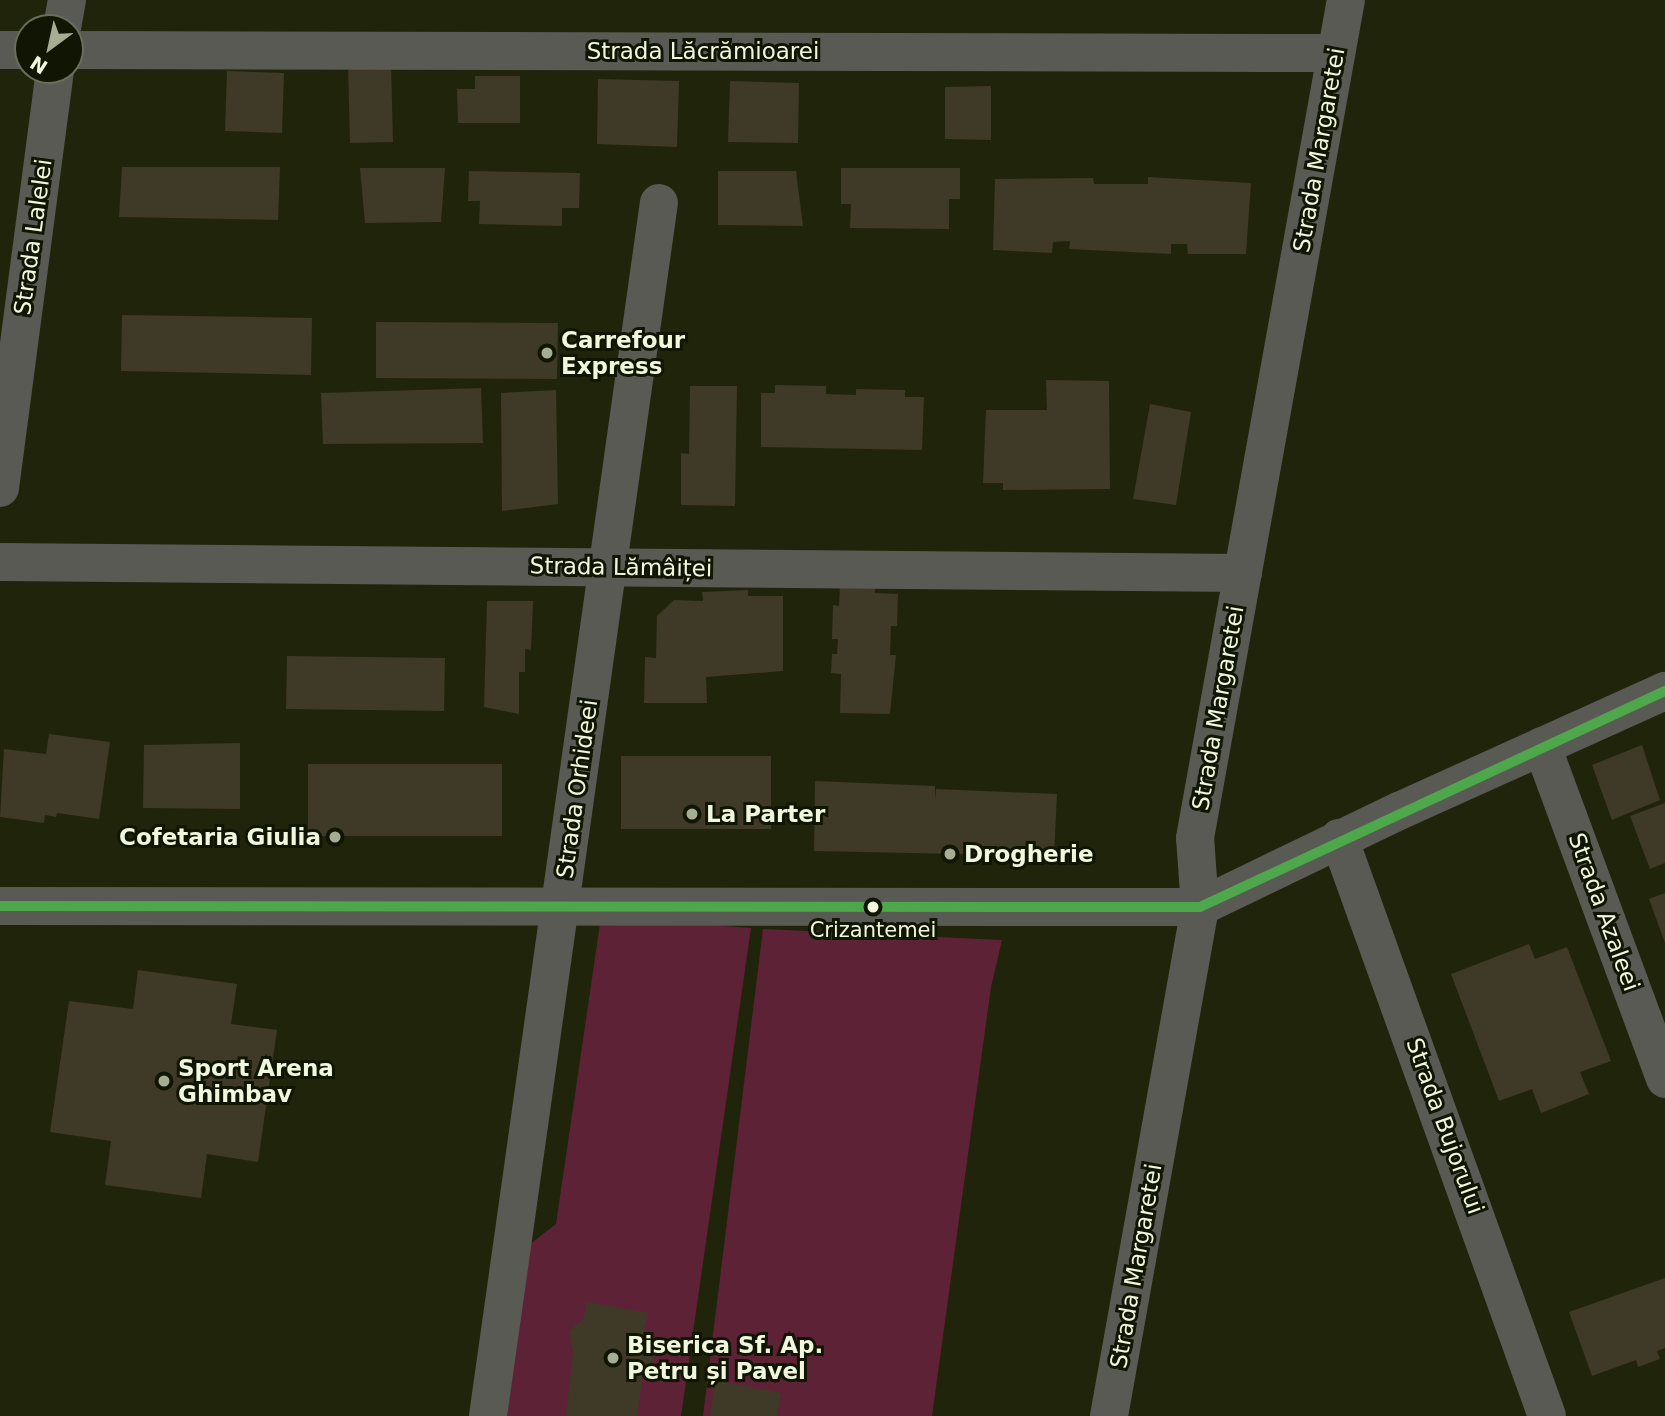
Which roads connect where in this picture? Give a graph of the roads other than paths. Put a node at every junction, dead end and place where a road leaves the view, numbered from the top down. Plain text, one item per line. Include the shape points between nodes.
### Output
1 (1346, 0) edge
2 (84, 50) edge
3 (1336, 53) junction
4 (53, 84) edge
5 (659, 203) dead end
6 (0, 488) edge
7 (0, 562) edge
8 (608, 567) junction
9 (1242, 573) junction
10 (1665, 691) edge
11 (1542, 746) junction
12 (1339, 838) junction
13 (0, 906) edge
14 (560, 906) junction
15 (1200, 907) junction
16 (1665, 1079) edge
17 (488, 1416) edge
18 (1109, 1416) edge
19 (1547, 1416) edge

1 - 3 street, Strada Margaretei
2 - 3 street, Strada Lăcrămioarei
3 - 9 street, Strada Margaretei
4 - 6 street, Strada Lalelei
5 - 8 street, Strada Orhideei
7 - 8 street, Strada Lămâiței
8 - 9 street, Strada Lămâiței
8 - 14 street, Strada Orhideei
9 - 15 street, Strada Margaretei via 1195,838
10 - 11 street
11 - 12 street
11 - 16 street, Strada Azaleei
12 - 15 street
12 - 19 street, Strada Bujorului
13 - 14 street
14 - 15 street
14 - 17 street, Strada Orhideei
15 - 18 street, Strada Margaretei

